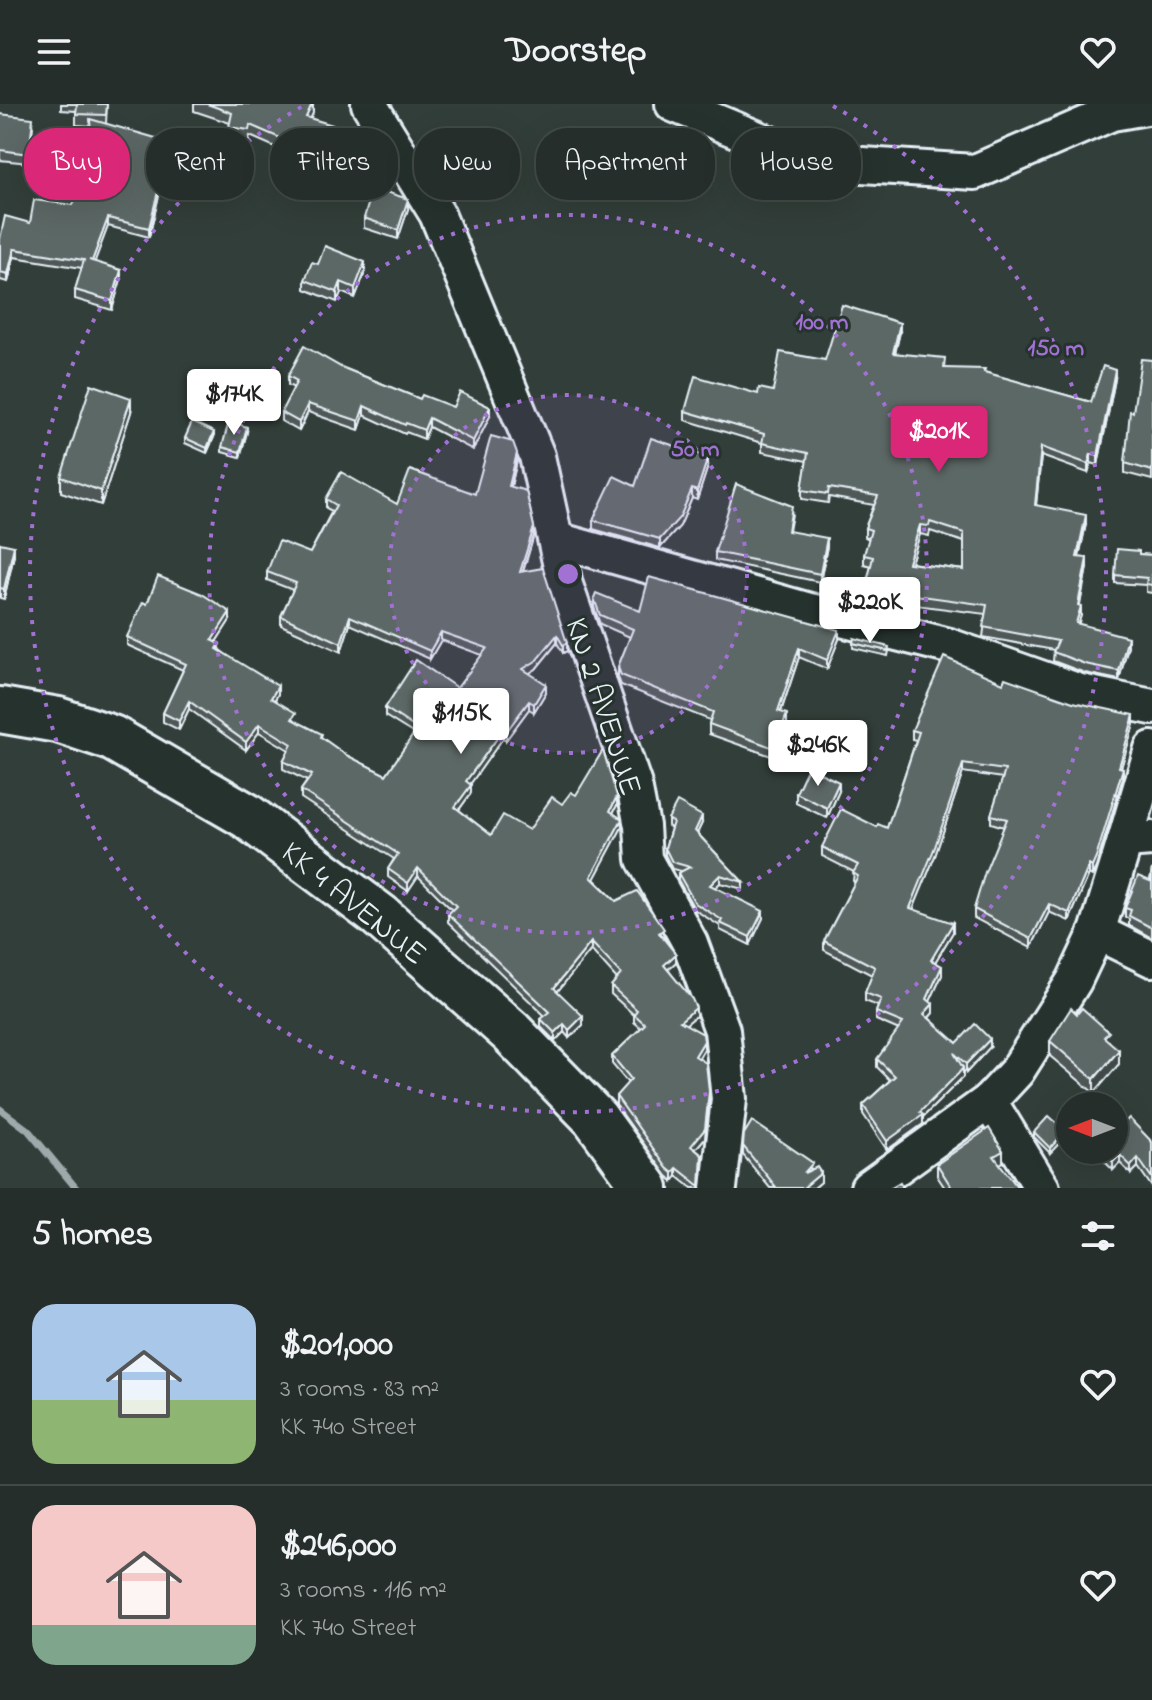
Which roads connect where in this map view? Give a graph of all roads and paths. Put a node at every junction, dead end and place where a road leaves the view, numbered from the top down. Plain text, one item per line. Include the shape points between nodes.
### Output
1 (369, 104) edge
2 (673, 104) edge
3 (1152, 106) edge
4 (557, 540) junction
5 (1152, 707) edge
6 (0, 710) edge
7 (1152, 749) edge
8 (1138, 840) edge
9 (1097, 932) junction
10 (1152, 959) edge
11 (989, 1101) junction
12 (646, 1188) edge
13 (719, 1188) edge
14 (868, 1188) edge
15 (1042, 1188) edge

1 - 4 street, KN 2 AVENUE via 437,214 464,276 537,456
2 - 3 street via 802,157 975,172 1112,113
4 - 5 street via 949,646 1080,692
4 - 13 street, KN 2 AVENUE via 565,585 634,785 644,859 690,943 722,1030 729,1099
6 - 12 main road, KK 4 AVENUE via 58,720 112,738 247,816 380,916 511,1032 595,1118
7 - 8 street
8 - 9 street
9 - 10 street
9 - 11 street via 1074,981 1025,1058
11 - 14 street
11 - 15 street

